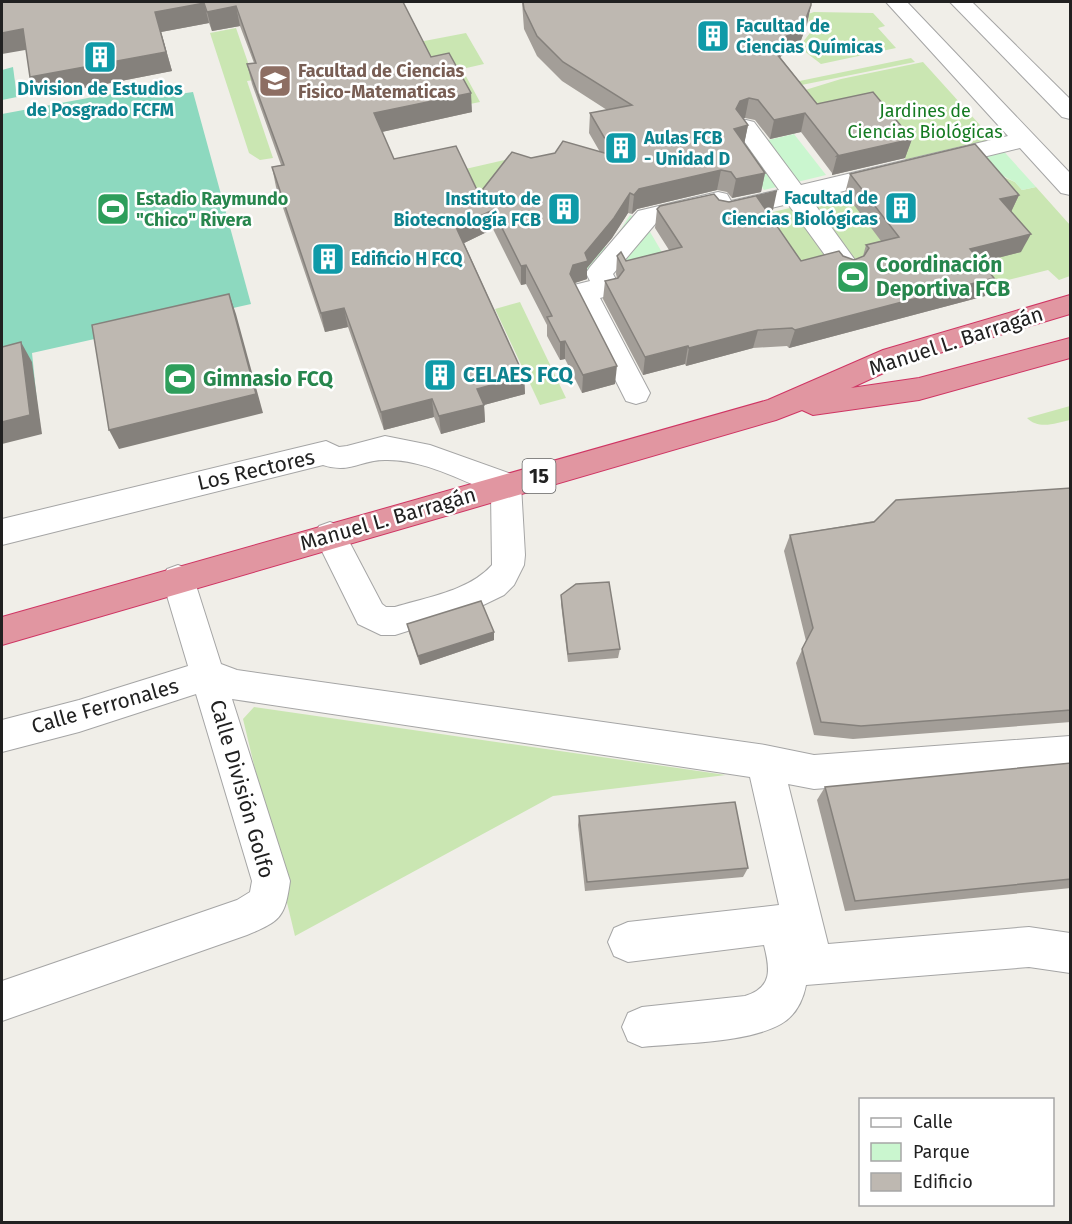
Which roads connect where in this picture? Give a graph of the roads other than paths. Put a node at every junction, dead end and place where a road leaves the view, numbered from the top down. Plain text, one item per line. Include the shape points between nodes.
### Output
1 (896, 2) edge
2 (960, 2) edge
3 (1071, 112) edge
4 (746, 127) edge
5 (1026, 139) junction
6 (1071, 187) edge
7 (795, 194) junction
8 (848, 267) edge
9 (1071, 305) edge
10 (1071, 348) edge
11 (636, 393) dead end
12 (776, 409) junction
13 (506, 485) junction
14 (2, 532) edge
15 (330, 535) junction
16 (178, 579) junction
17 (2, 631) edge
18 (209, 675) junction
19 (2, 736) edge
20 (1071, 752) edge
21 (765, 762) junction
22 (628, 942) dead end
23 (1071, 953) edge
24 (801, 966) junction
25 (2, 1001) edge
26 (642, 1028) dead end

1 - 5 street
2 - 3 street
4 - 7 street
5 - 6 street
5 - 7 street
7 - 8 street
7 - 11 street via 725,211 718,200 647,216 599,273 607,287 584,292
9 - 12 highway, Manuel L. Barragán / 15 via 893,357
10 - 12 highway, Manuel L. Barragán / 15 via 919,389
12 - 13 highway, Manuel L. Barragán / 15
13 - 14 street, Los Rectores via 415,452 380,449 341,459 326,453
13 - 15 highway, Manuel L. Barragán / 15
13 - 15 street via 508,567 501,580 486,591 396,621 381,621 370,614
15 - 16 highway, Manuel L. Barragán / 15
16 - 17 highway, Manuel L. Barragán / 15
16 - 18 street, Calle División Golfo via 201,660
18 - 19 street, Calle Ferronales
18 - 21 street via 237,685
18 - 25 street, Calle División Golfo via 270,881 268,903 247,916
20 - 21 street via 814,772
21 - 24 street
22 - 24 street via 779,924
23 - 24 street via 1029,947
24 - 26 street via 768,1009 746,1016

